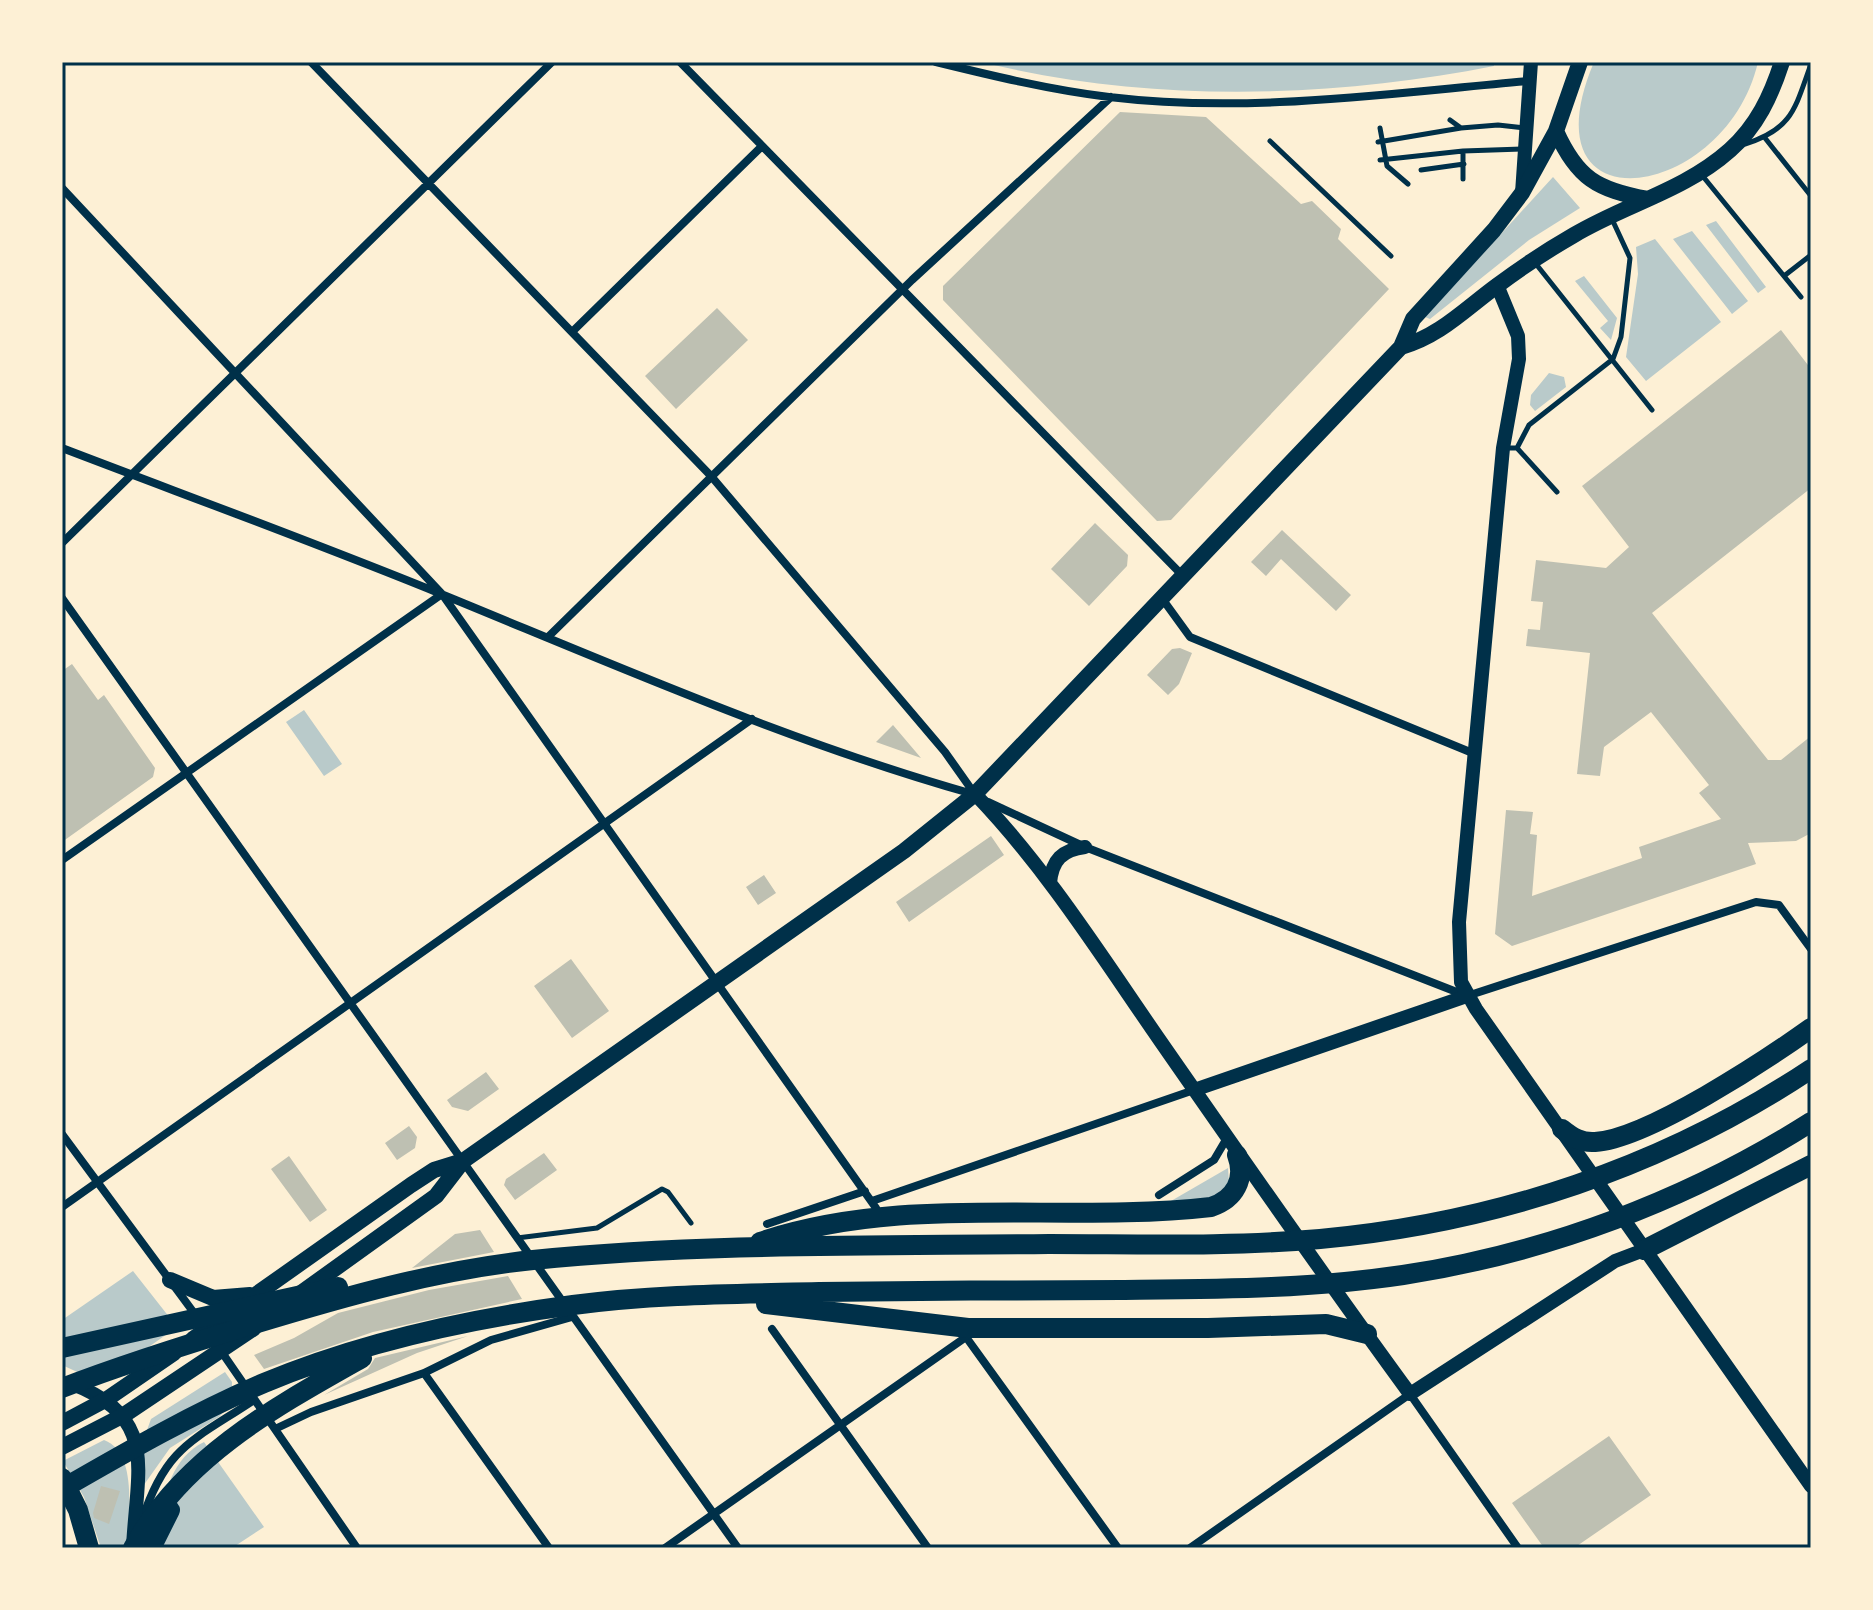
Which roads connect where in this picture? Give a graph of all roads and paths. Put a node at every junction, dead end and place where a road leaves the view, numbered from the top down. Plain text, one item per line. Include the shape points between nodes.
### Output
1 (311, 62) edge
2 (552, 62) edge
3 (680, 62) edge
4 (936, 62) edge
5 (1531, 62) edge
6 (1580, 62) edge
7 (1782, 62) edge
8 (1811, 64) edge
9 (1529, 81) junction
10 (1111, 97) junction
11 (1450, 120) dead end
12 (1380, 128) dead end
13 (1461, 128) junction
14 (1526, 128) junction
15 (1556, 131) junction
16 (1765, 138) junction
17 (1270, 141) dead end
18 (1378, 142) dead end
19 (762, 146) junction
20 (1732, 148) junction
21 (1525, 149) junction
22 (1463, 151) junction
23 (1380, 160) dead end
24 (1464, 164) junction
25 (1421, 170) dead end
26 (1701, 173) junction
27 (1463, 179) dead end
28 (426, 182) junction
29 (1408, 184) dead end
30 (62, 188) edge
31 (1522, 193) junction
32 (1811, 196) edge
33 (1648, 199) junction
34 (1609, 215) junction
35 (1811, 255) edge
36 (1391, 256) dead end
37 (1533, 260) junction
38 (1784, 276) junction
39 (1497, 285) junction
40 (904, 289) junction
41 (1801, 297) dead end
42 (573, 331) junction
43 (1401, 347) junction
44 (1613, 359) junction
45 (237, 371) junction
46 (1652, 410) dead end
47 (62, 448) edge
48 (1510, 448) junction
49 (131, 474) junction
50 (711, 476) junction
51 (1557, 492) dead end
52 (62, 543) edge
53 (1182, 575) junction
54 (442, 594) junction
55 (1161, 597) junction
56 (62, 598) edge
57 (548, 637) junction
58 (752, 719) junction
59 (1476, 754) junction
60 (187, 772) junction
61 (975, 794) junction
62 (606, 824) junction
63 (1085, 847) junction
64 (62, 860) edge
65 (1050, 883) junction
66 (1811, 949) edge
67 (715, 981) junction
68 (1467, 996) junction
69 (351, 1003) junction
70 (1811, 1028) edge
71 (1811, 1069) edge
72 (1194, 1090) junction
73 (1811, 1122) edge
74 (1562, 1129) junction
75 (62, 1134) edge
76 (1232, 1147) junction
77 (463, 1161) junction
78 (1811, 1165) edge
79 (97, 1183) junction
80 (865, 1191) junction
81 (1159, 1195) dead end
82 (62, 1207) edge
83 (691, 1223) dead end
84 (767, 1224) dead end
85 (517, 1238) junction
86 (741, 1248) junction
87 (1644, 1250) junction
88 (481, 1268) junction
89 (170, 1280) junction
90 (251, 1295) junction
91 (699, 1295) junction
92 (572, 1317) junction
93 (206, 1329) junction
94 (772, 1329) dead end
95 (1367, 1334) junction
96 (397, 1339) junction
97 (62, 1348) edge
98 (221, 1351) junction
99 (424, 1373) junction
100 (62, 1380) edge
101 (62, 1388) edge
102 (1410, 1394) junction
103 (107, 1399) junction
104 (254, 1400) junction
105 (124, 1415) junction
106 (62, 1423) edge
107 (841, 1425) junction
108 (275, 1429) junction
109 (62, 1447) edge
110 (62, 1478) edge
111 (186, 1478) junction
112 (1810, 1484) edge
113 (62, 1489) edge
114 (714, 1514) junction
115 (88, 1540) edge
116 (133, 1548) edge
117 (151, 1548) edge
118 (357, 1548) edge
119 (549, 1548) edge
120 (665, 1548) edge
121 (738, 1548) edge
122 (928, 1548) edge
123 (1118, 1548) edge
124 (1190, 1548) edge
125 (1518, 1548) edge

1 - 28 street
2 - 28 street
3 - 19 street
4 - 10 street
5 - 9 street
6 - 15 main road
7 - 20 main road via 1765,107
8 - 16 lane via 1793,114
9 - 10 street via 1311,101
9 - 14 street
10 - 40 street
11 - 13 lane
12 - 29 lane via 1385,162
13 - 14 lane
13 - 18 lane
14 - 21 street
15 - 31 main road
15 - 33 main road via 1580,172 1599,186
16 - 20 lane
16 - 32 lane
17 - 36 lane
19 - 40 street
19 - 42 street
20 - 26 main road
21 - 22 lane
21 - 31 street
22 - 23 lane
22 - 24 lane
24 - 25 lane
24 - 27 lane
26 - 33 main road
26 - 38 lane
28 - 42 street
28 - 45 street
30 - 45 street
31 - 43 main road via 1413,319
33 - 34 main road
34 - 37 main road
34 - 44 lane via 1630,258 1621,337
35 - 38 lane
37 - 39 main road
37 - 44 lane
38 - 41 lane
39 - 43 main road via 1432,337
39 - 48 street via 1512,314 1519,347
40 - 50 street
40 - 53 street
42 - 50 street
43 - 53 main road
44 - 46 lane
44 - 48 lane via 1529,425
45 - 49 street
45 - 54 street
47 - 49 street
48 - 51 lane
48 - 59 street
49 - 52 street
49 - 54 street
50 - 57 street
50 - 61 street
53 - 55 main road
54 - 57 street
54 - 60 street
54 - 62 street
55 - 59 street via 1190,637
55 - 61 main road
56 - 60 street
57 - 58 street
58 - 61 street
58 - 62 street
59 - 68 street via 1457,950
60 - 64 street
60 - 69 street
61 - 63 street
61 - 65 street
61 - 67 main road via 904,851
62 - 67 street
62 - 69 street
63 - 65 street via 1059,857
63 - 68 street
65 - 72 street
66 - 68 street via 1779,905 1756,902
67 - 77 main road
67 - 80 street
68 - 72 street
68 - 74 street
69 - 77 street
69 - 79 street
70 - 74 highway via 1696,1100 1621,1136 1593,1142
71 - 86 highway via 1708,1130 1610,1174 1516,1204 1383,1232 1184,1246
72 - 76 street
72 - 80 street via 874,1204
73 - 91 highway via 1735,1166 1624,1216 1533,1247 1407,1274 1256,1289
74 - 87 street
75 - 79 street
76 - 81 street
76 - 86 highway via 1241,1171 1235,1191 1222,1203 1203,1208 884,1214 788,1232
76 - 95 street
77 - 85 street
77 - 90 main road via 434,1170
77 - 98 main road via 436,1196
78 - 87 highway
79 - 82 street
79 - 89 street
80 - 84 street
83 - 85 lane via 662,1189 597,1228
85 - 92 street
86 - 88 highway
87 - 102 street via 1615,1261
87 - 112 street
88 - 97 highway via 291,1296
88 - 101 highway via 374,1289
89 - 90 main road via 213,1298
89 - 93 street
90 - 93 main road
91 - 95 highway via 968,1328 1326,1324
91 - 96 highway via 575,1305
92 - 99 street via 491,1340
92 - 114 street
93 - 98 street
93 - 103 main road
94 - 107 street
95 - 102 street
96 - 111 highway via 277,1406
96 - 113 highway via 263,1384
98 - 104 street
98 - 105 main road
99 - 108 street
99 - 119 street
100 - 103 street
102 - 124 street
102 - 125 street
103 - 105 street
103 - 106 main road
104 - 108 street
104 - 116 street via 176,1453 163,1468
105 - 109 main road
105 - 116 street via 135,1439
107 - 114 street
107 - 122 street
107 - 123 street via 966,1337
108 - 118 street
110 - 115 highway
111 - 116 highway
111 - 117 highway
114 - 120 street
114 - 121 street

